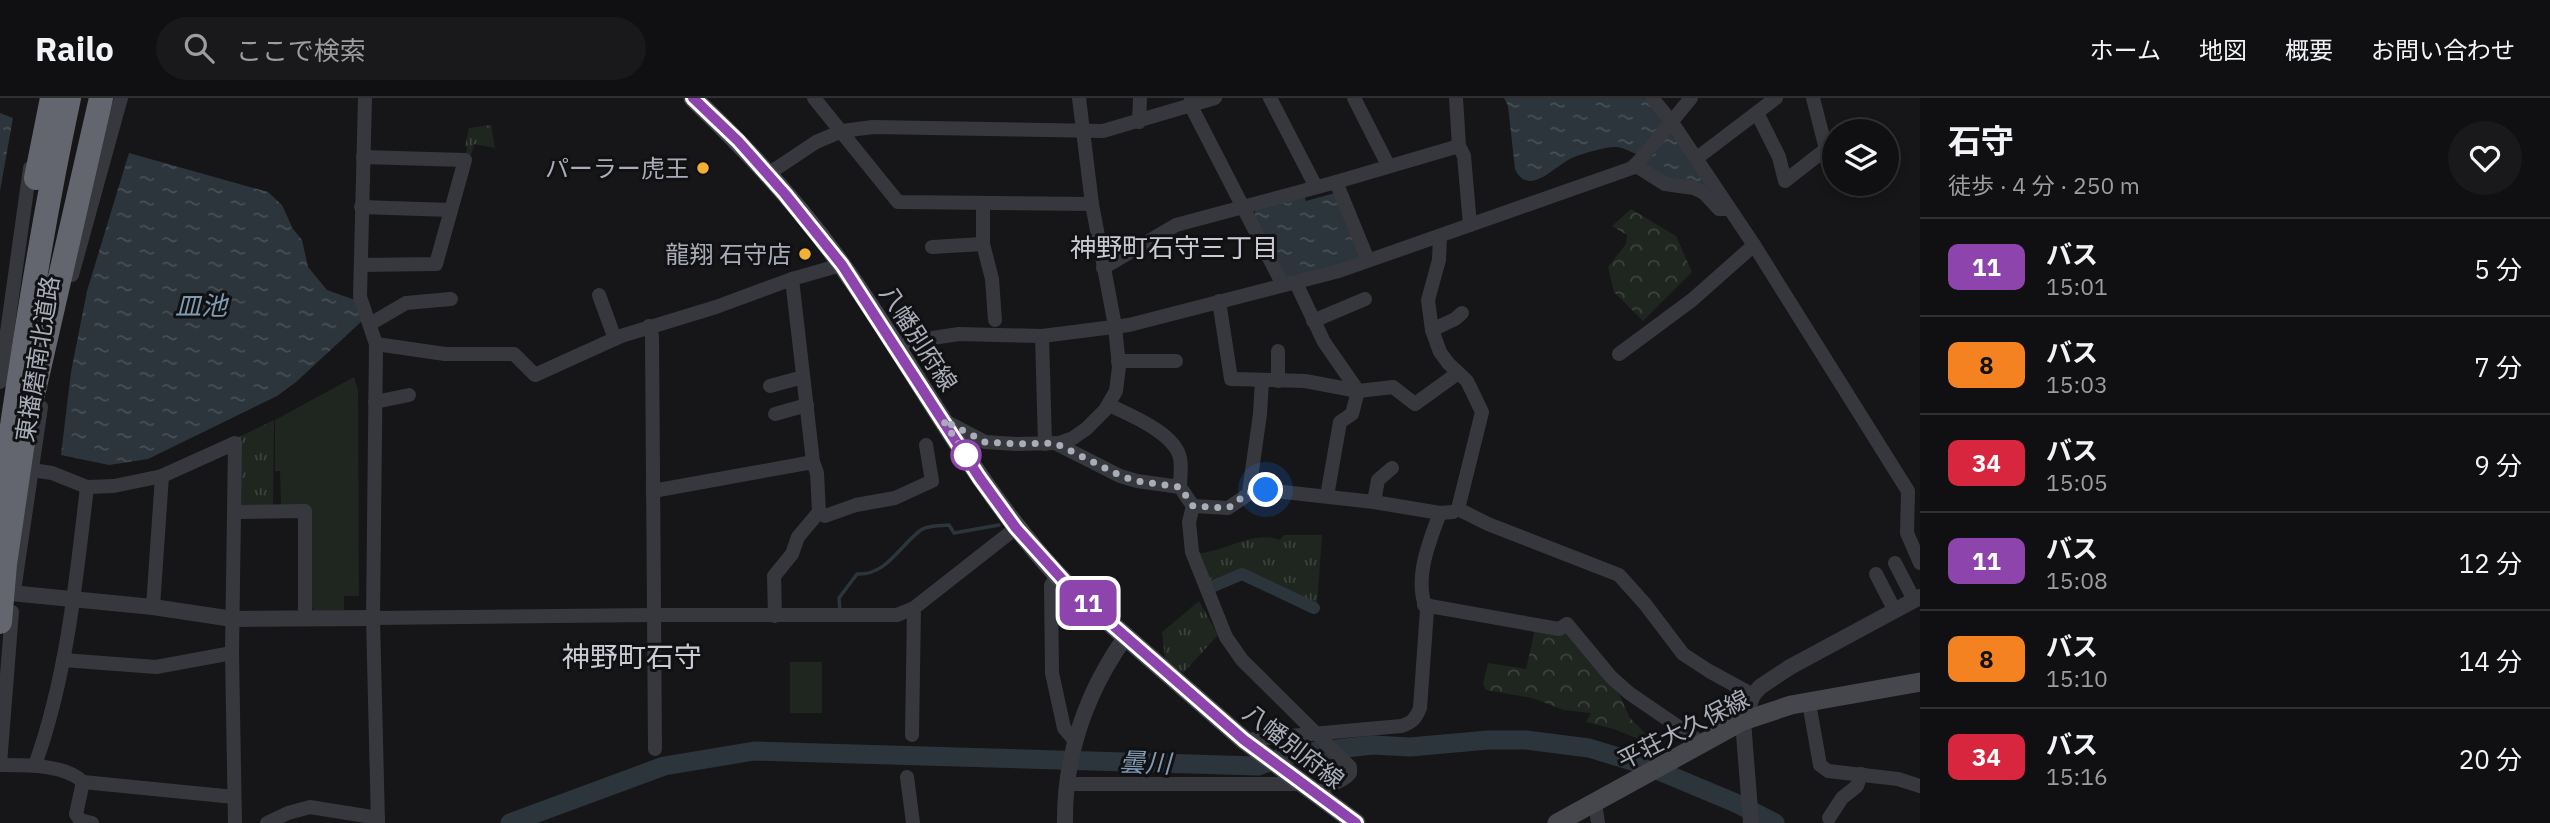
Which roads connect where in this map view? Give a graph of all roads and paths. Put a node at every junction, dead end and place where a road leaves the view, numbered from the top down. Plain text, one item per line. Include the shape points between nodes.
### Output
1 (41, 98) edge
2 (52, 98) edge
3 (69, 98) edge
4 (85, 98) edge
5 (101, 98) edge
6 (121, 98) edge
7 (365, 98) edge
8 (693, 98) edge
9 (814, 98) edge
10 (1079, 98) edge
11 (1140, 98) edge
12 (1215, 98) edge
13 (1270, 98) edge
14 (1354, 98) edge
15 (1456, 98) edge
16 (1652, 98) edge
17 (1691, 98) edge
18 (1776, 98) edge
19 (1813, 98) edge
20 (1191, 102) edge
21 (1758, 113) junction
22 (1671, 121) junction
23 (1139, 122) junction
24 (842, 131) junction
25 (1084, 131) junction
26 (1459, 146) junction
27 (363, 157) junction
28 (1697, 158) junction
29 (1388, 165) junction
30 (1635, 165) junction
31 (768, 174) junction
32 (1336, 182) junction
33 (1316, 187) junction
34 (984, 204) junction
35 (1092, 204) junction
36 (361, 207) junction
37 (1244, 208) junction
38 (1730, 209) junction
39 (451, 210) junction
40 (1470, 225) junction
41 (1440, 236) junction
42 (983, 244) junction
43 (1754, 246) junction
44 (932, 247) dead end
45 (1368, 260) junction
46 (361, 265) junction
47 (842, 265) junction
48 (1103, 268) junction
49 (792, 279) junction
50 (1289, 284) junction
51 (599, 295) dead end
52 (450, 299) dead end
53 (1365, 299) dead end
54 (1219, 302) junction
55 (1462, 313) dead end
56 (995, 320) dead end
57 (1313, 321) junction
58 (370, 324) junction
59 (649, 326) junction
60 (1115, 326) junction
61 (1432, 330) junction
62 (1042, 336) junction
63 (615, 339) junction
64 (376, 344) junction
65 (892, 344) junction
66 (1278, 351) dead end
67 (1619, 354) dead end
68 (1118, 361) junction
69 (1177, 361) dead end
70 (1458, 373) junction
71 (803, 377) junction
72 (1262, 380) junction
73 (1278, 380) junction
74 (0, 382) edge
75 (770, 386) dead end
76 (1357, 391) junction
77 (409, 395) dead end
78 (375, 402) junction
79 (807, 405) junction
80 (1109, 405) junction
81 (775, 414) dead end
82 (943, 420) junction
83 (26, 428) junction
84 (1050, 444) junction
85 (926, 445) dead end
86 (813, 462) junction
87 (1392, 468) dead end
88 (32, 470) junction
89 (162, 477) junction
90 (87, 487) junction
91 (1180, 487) junction
92 (653, 491) junction
93 (1249, 492) junction
94 (1327, 496) junction
95 (0, 498) edge
96 (1374, 502) junction
97 (1193, 506) junction
98 (0, 507) edge
99 (1458, 509) junction
100 (235, 512) junction
101 (819, 512) junction
102 (1440, 513) junction
103 (1016, 528) junction
104 (1895, 563) dead end
105 (1920, 563) edge
106 (1876, 574) dead end
107 (1059, 576) junction
108 (7, 592) edge
109 (1917, 598) edge
110 (74, 600) junction
111 (1424, 604) junction
112 (153, 607) junction
113 (914, 608) junction
114 (1895, 611) junction
115 (654, 615) junction
116 (775, 616) junction
117 (305, 618) junction
118 (373, 618) junction
119 (233, 619) junction
120 (0, 622) edge
121 (1126, 636) junction
122 (232, 653) junction
123 (63, 660) junction
124 (1920, 682) edge
125 (1753, 695) junction
126 (1810, 703) junction
127 (1744, 721) junction
128 (1317, 732) junction
129 (912, 735) dead end
130 (1244, 740) junction
131 (1075, 741) junction
132 (1700, 745) junction
133 (655, 749) dead end
134 (0, 764) edge
135 (36, 765) junction
136 (1861, 774) junction
137 (907, 776) dead end
138 (83, 782) junction
139 (1067, 784) junction
140 (1301, 784) junction
141 (1920, 786) edge
142 (1317, 796) junction
143 (234, 797) junction
144 (1595, 803) junction
145 (1829, 818) dead end
146 (378, 820) edge
147 (92, 823) edge
148 (235, 823) edge
149 (267, 823) edge
150 (913, 823) edge
151 (1065, 823) edge
152 (1356, 823) edge
153 (1557, 823) edge
154 (1598, 823) edge
155 (1751, 823) edge

1 - 74 street
2 - 95 highway via 17,315
3 - 98 highway, 東播磨南北道路 via 48,192
4 - 83 highway, 東播磨南北道路
5 - 83 highway
6 - 88 street via 61,313
7 - 27 street
8 - 31 main road, 八幡別府線
9 - 24 street
10 - 25 street
11 - 23 street
12 - 20 street
13 - 33 street
14 - 29 street
15 - 26 street
16 - 22 street
17 - 22 street
18 - 21 street
19 - 21 street via 1826,149 1785,181
20 - 23 street
20 - 37 street
21 - 28 street
22 - 28 street
22 - 30 street
23 - 25 street
24 - 25 street
24 - 31 street via 793,155
24 - 34 street via 898,202
25 - 35 street
26 - 29 street
26 - 40 street via 1464,156
27 - 36 street
27 - 39 street via 465,160
28 - 38 street
29 - 32 street
30 - 38 street via 1665,184 1695,188 1719,209
30 - 40 street
31 - 47 main road, 八幡別府線
32 - 33 street
32 - 45 street
33 - 37 street
34 - 35 street
34 - 42 street
35 - 48 street
36 - 39 street
36 - 46 street
37 - 48 street via 1176,225
37 - 50 street
38 - 43 street
39 - 46 street via 436,264
40 - 41 street
41 - 45 street
41 - 61 street via 1428,300
42 - 44 street
42 - 56 street
43 - 67 street
43 - 105 street via 1908,491 1907,533
45 - 50 street
46 - 58 street via 360,297
47 - 49 street
47 - 65 main road, 八幡別府線
48 - 60 street
49 - 59 street
49 - 71 street
50 - 54 street
50 - 57 street
51 - 63 street
52 - 58 street via 406,303
53 - 57 street
54 - 60 street
54 - 72 street via 1231,379
55 - 61 street
57 - 76 street
58 - 64 street
59 - 63 street
59 - 92 street
60 - 62 street
60 - 68 street
61 - 70 street via 1440,352
62 - 65 street via 959,334
62 - 84 street
63 - 64 street via 535,375 514,354 445,354
64 - 78 street
65 - 82 main road, 八幡別府線
66 - 73 street
68 - 69 street
68 - 80 street via 1118,382
70 - 76 street via 1415,404 1393,387
70 - 99 street via 1482,412
71 - 75 street
71 - 79 street
72 - 73 street
72 - 93 street
73 - 76 street
76 - 94 street via 1352,414 1340,422
77 - 78 street
78 - 118 street
79 - 81 street
79 - 86 street
80 - 84 street via 1080,434
80 - 91 street via 1144,422 1173,444 1180,457
82 - 84 street via 985,442
82 - 103 main road, 八幡別府線
83 - 120 highway, 東播磨南北道路, bridge
84 - 91 street via 1121,476
85 - 101 street via 932,481 895,498 825,516
86 - 92 street
86 - 101 street
87 - 96 street via 1378,480
88 - 90 street
88 - 108 street
89 - 90 street
89 - 100 street via 235,443
89 - 112 street
90 - 110 street
91 - 97 street
92 - 115 street
93 - 94 street
93 - 97 street via 1228,508
94 - 96 street
96 - 102 street
97 - 128 street via 1189,522 1192,552 1226,637 1242,660
99 - 102 street
99 - 125 street via 1619,575 1683,654
100 - 117 street via 305,511
100 - 119 street
101 - 116 street via 774,576
102 - 111 street via 1426,554
103 - 107 main road, 八幡別府線
103 - 113 street
104 - 109 street
106 - 114 street
107 - 121 main road, 八幡別府線
107 - 131 street via 1051,585 1052,673 1064,728
108 - 110 street
108 - 134 street
109 - 114 street
110 - 112 street
110 - 123 street
111 - 128 street via 1420,708 1414,720 1401,726
111 - 132 street via 1559,629 1567,624 1611,677
112 - 119 street
113 - 116 street via 897,615
113 - 129 street
114 - 125 street via 1790,667
115 - 116 street
115 - 118 street
115 - 133 street
117 - 118 street
117 - 119 street
118 - 146 street
119 - 122 street
121 - 130 main road, 八幡別府線
121 - 131 street via 1100,678
122 - 123 street via 156,667
122 - 143 street
123 - 135 street
124 - 126 main road, 平荘大久保線
125 - 127 street
126 - 127 main road, 平荘大久保線
126 - 136 street via 1820,765 1828,771
127 - 132 main road, 平荘大久保線
127 - 155 street
128 - 130 street
128 - 142 street via 1350,767 1346,778 1322,788
130 - 140 main road, 八幡別府線
131 - 139 street
132 - 144 main road, 平荘大久保線
134 - 135 street
135 - 138 street via 76,775
136 - 141 street
136 - 145 street via 1857,786
137 - 150 street
138 - 143 street
138 - 147 street via 76,814
139 - 140 street
139 - 151 street
140 - 142 main road, 八幡別府線
142 - 152 main road, 八幡別府線
143 - 148 street
144 - 153 main road, 平荘大久保線
144 - 154 street
146 - 149 street via 310,807

